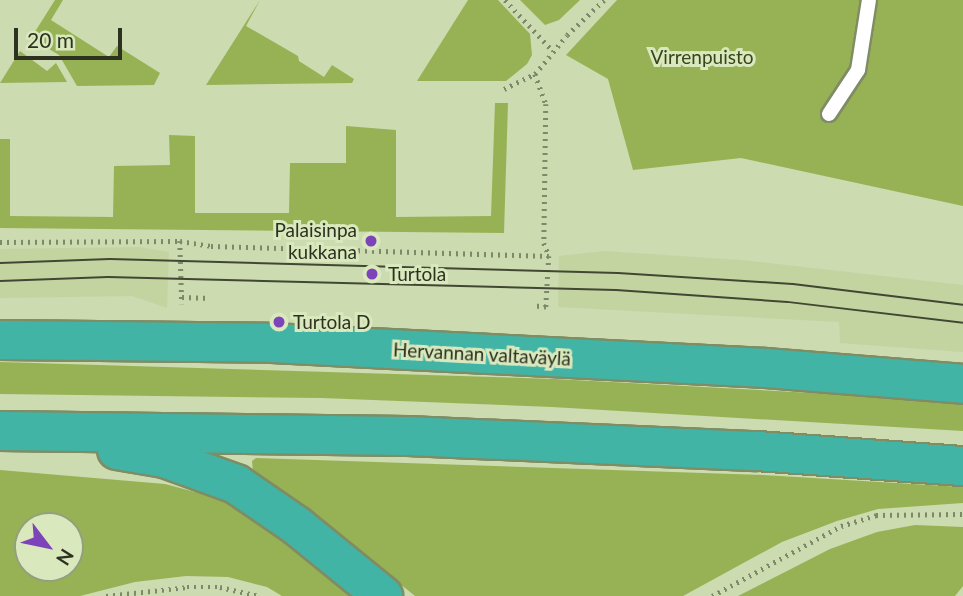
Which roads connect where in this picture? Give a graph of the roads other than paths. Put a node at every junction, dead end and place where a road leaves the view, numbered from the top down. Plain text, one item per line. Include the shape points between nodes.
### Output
1 (869, 0) edge
2 (829, 114) dead end
3 (0, 340) edge
4 (963, 384) edge
5 (4, 431) edge
6 (963, 466) edge
7 (383, 596) edge

1 - 2 lane via 858,69
3 - 4 highway, Hervannan valtaväylä via 272,343 766,368
5 - 6 highway via 408,436
5 - 7 highway via 164,458 236,484 297,526

